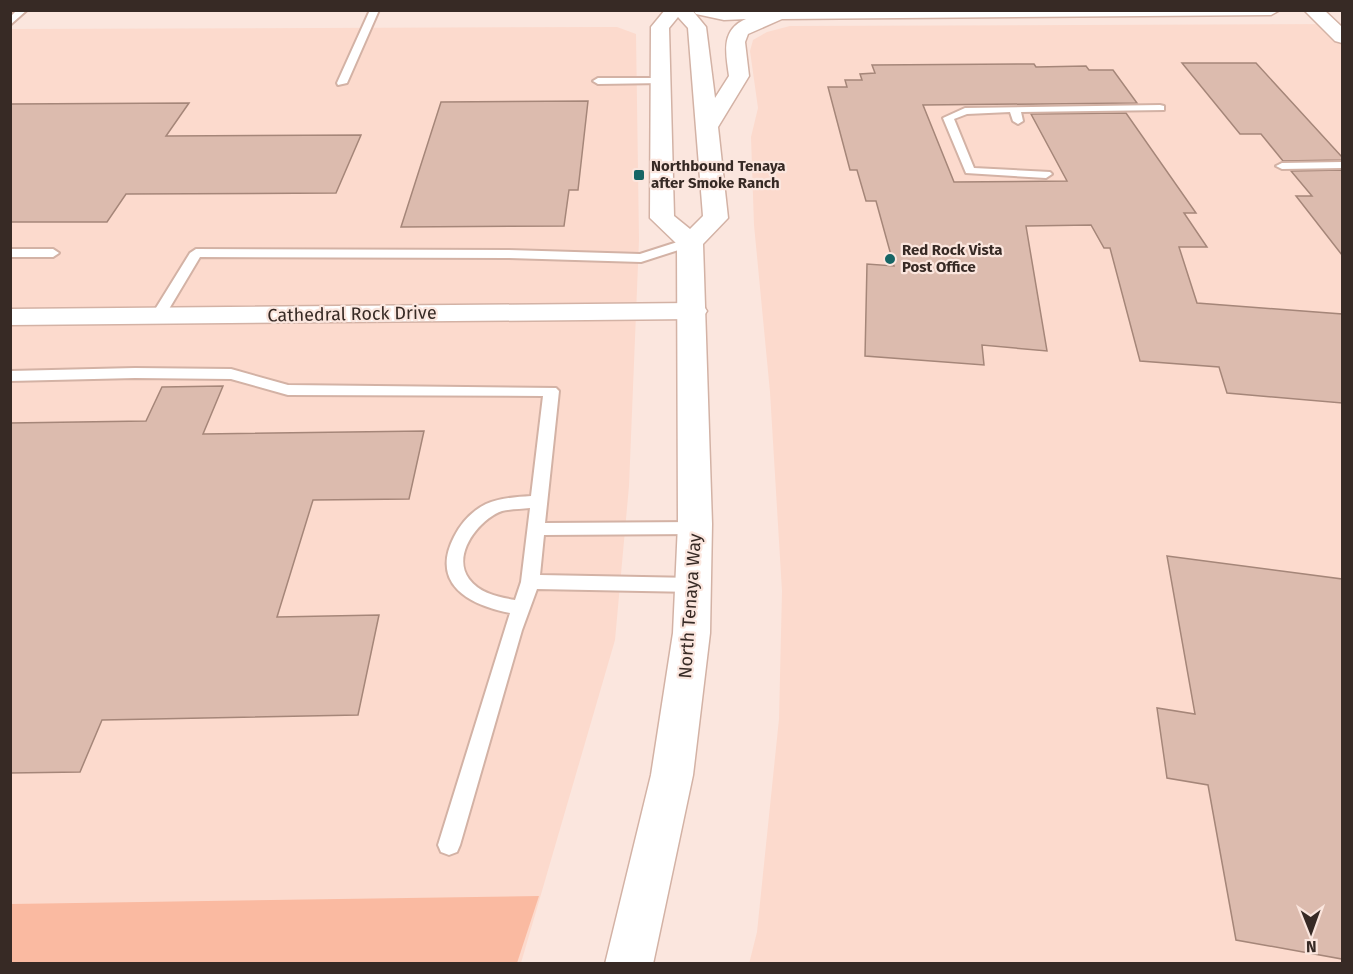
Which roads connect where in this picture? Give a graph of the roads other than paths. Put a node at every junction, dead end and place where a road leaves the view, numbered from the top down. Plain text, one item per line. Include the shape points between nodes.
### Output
1 (23, 10) edge
2 (375, 10) edge
3 (675, 10) edge
4 (682, 10) edge
5 (702, 10) edge
6 (1271, 10) edge
7 (1313, 10) edge
8 (791, 14) junction
9 (10, 22) edge
10 (1342, 38) edge
11 (598, 81) dead end
12 (660, 81) junction
13 (342, 83) dead end
14 (1161, 108) dead end
15 (707, 127) junction
16 (1342, 165) edge
17 (1282, 166) dead end
18 (1046, 174) dead end
19 (690, 242) junction
20 (10, 253) edge
21 (53, 253) dead end
22 (693, 311) junction
23 (158, 316) junction
24 (10, 317) edge
25 (10, 376) edge
26 (540, 502) junction
27 (696, 528) junction
28 (537, 529) junction
29 (530, 582) junction
30 (694, 585) junction
31 (521, 608) junction
32 (449, 845) dead end
33 (629, 963) edge

1 - 9 lane
2 - 13 lane
3 - 12 main road via 660,27
4 - 15 main road via 697,27
5 - 8 main road via 724,14
6 - 8 main road
7 - 10 main road
8 - 15 main road via 751,23 735,36 739,76
11 - 12 lane
12 - 19 main road via 662,218
14 - 18 lane via 1017,115 965,111 948,118 970,171
15 - 19 main road via 717,218
16 - 17 lane
19 - 22 main road, North Tenaya Way
19 - 23 lane via 641,258 196,253
20 - 21 lane
22 - 23 main road, Cathedral Rock Drive
22 - 27 main road, North Tenaya Way
23 - 24 main road, Cathedral Rock Drive
25 - 26 lane via 231,374 288,390 551,391
26 - 28 lane
26 - 31 lane via 494,507 475,520 455,552 458,578 470,592 486,601
27 - 28 lane
27 - 30 main road, North Tenaya Way
28 - 29 lane
29 - 30 lane
29 - 31 lane
30 - 33 main road, North Tenaya Way via 689,659 676,743 654,867
31 - 32 lane

